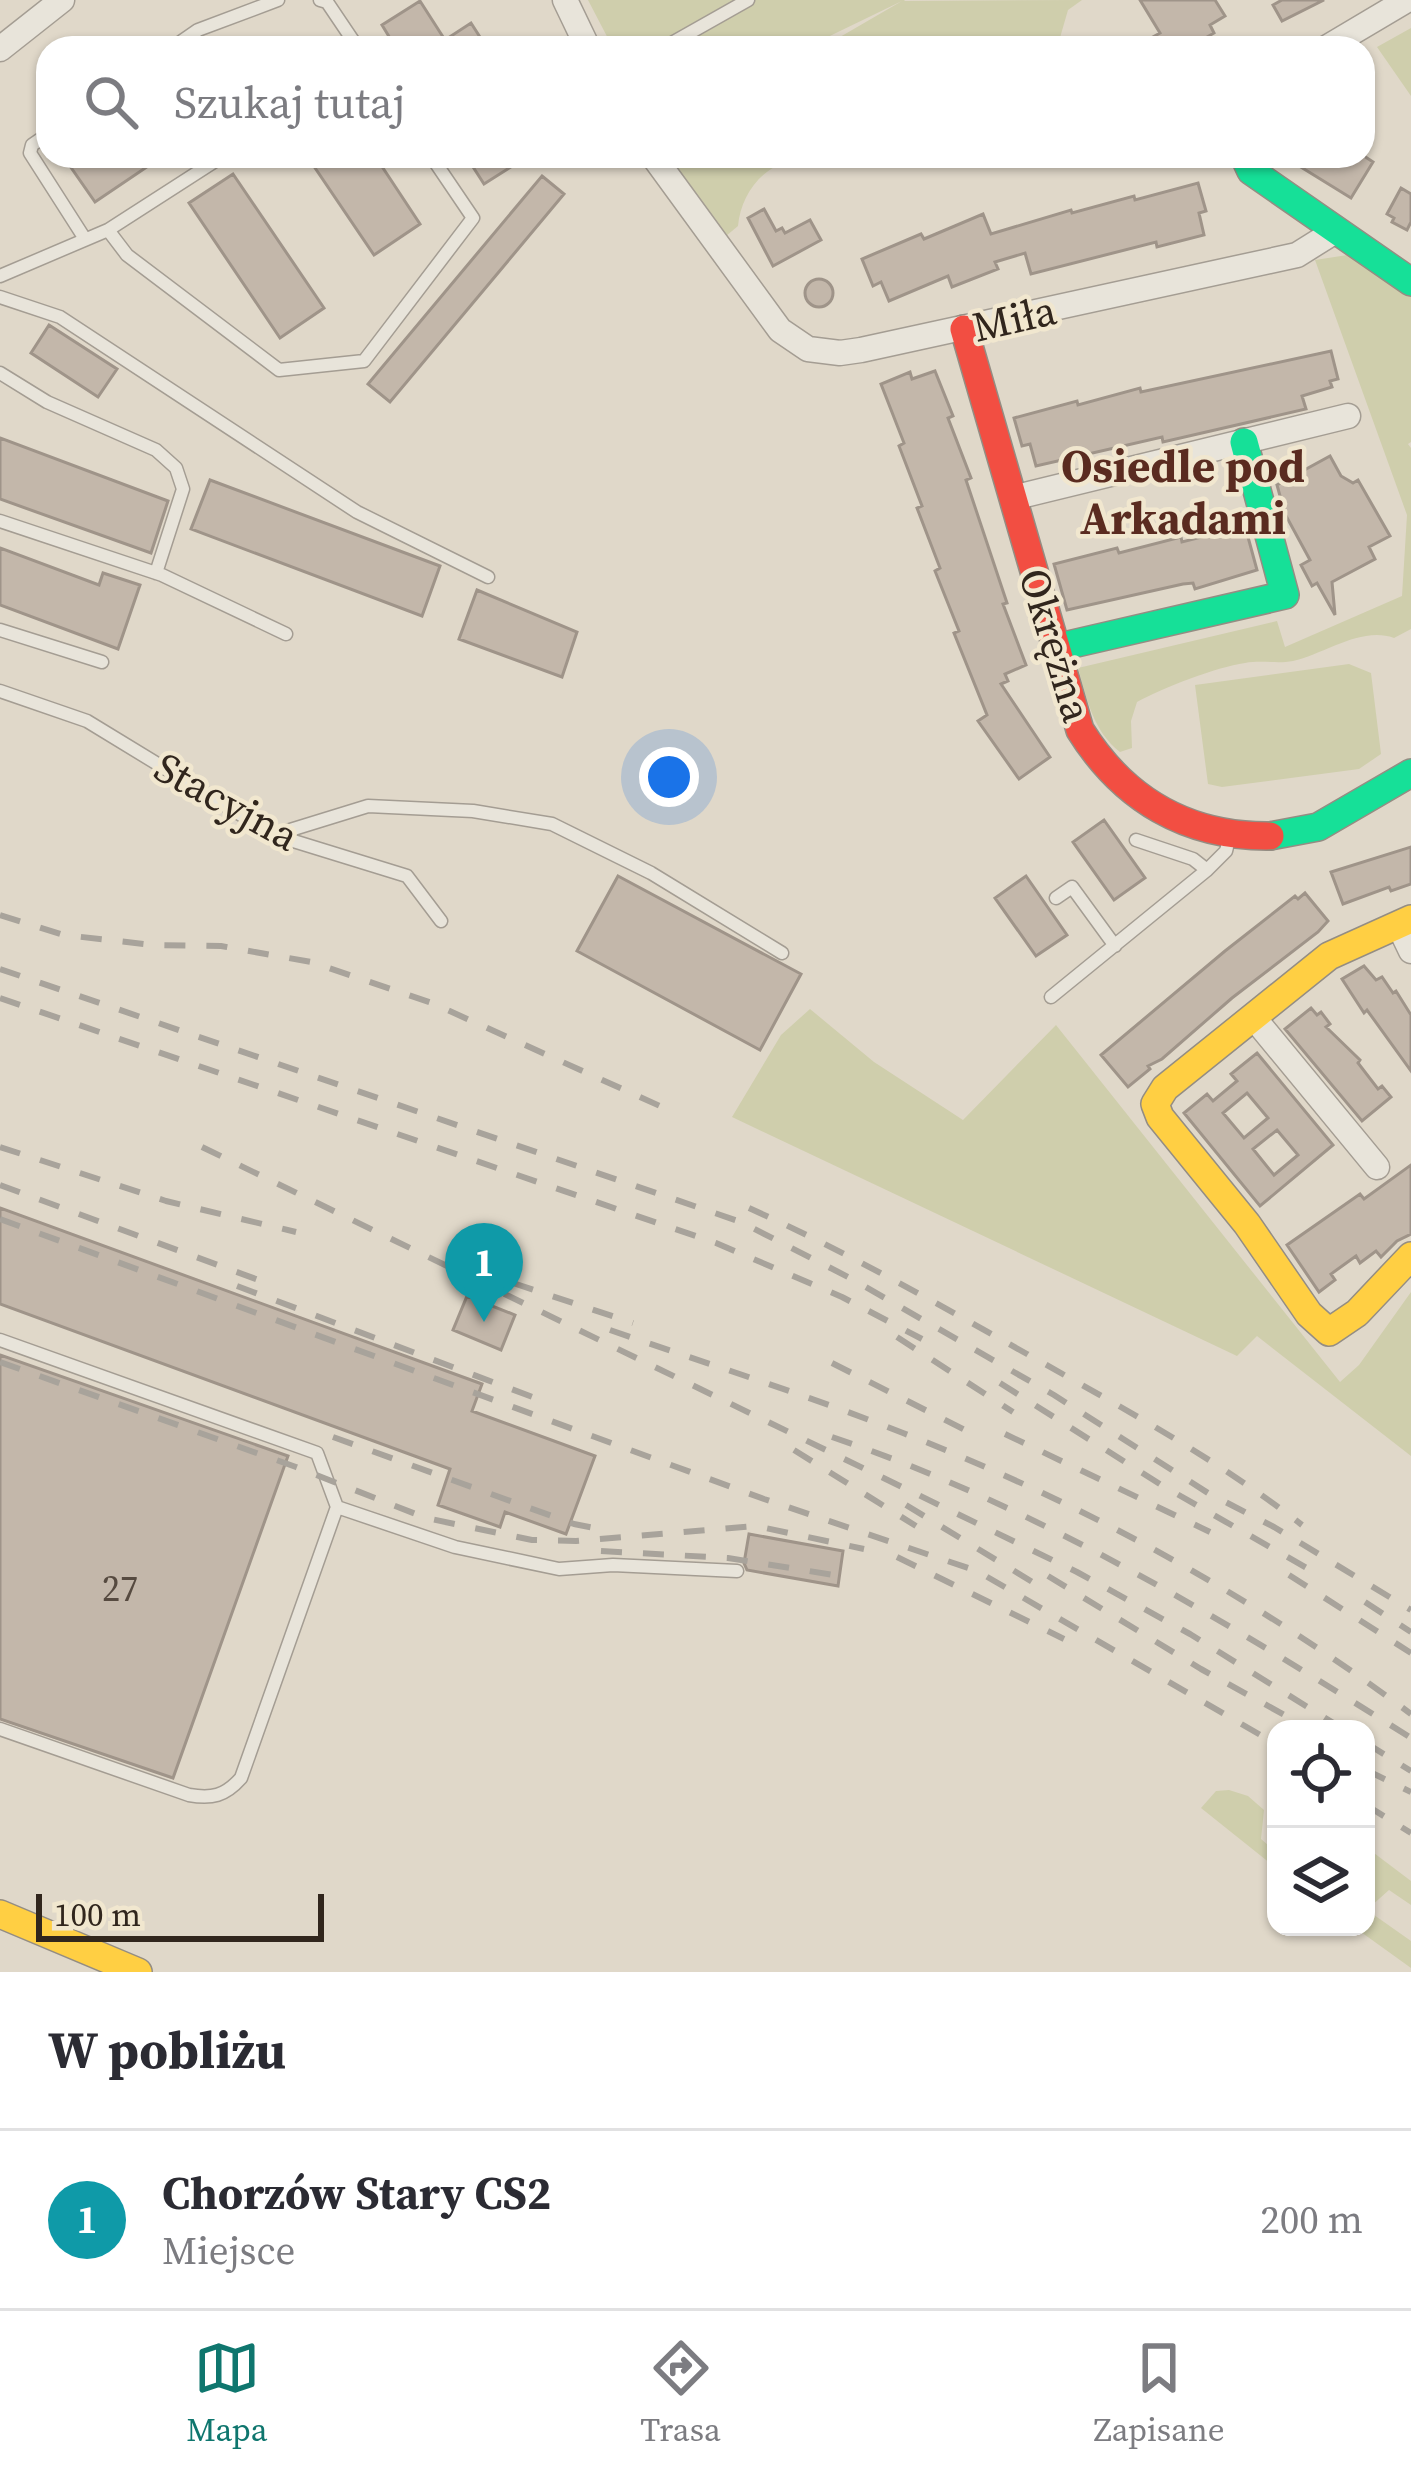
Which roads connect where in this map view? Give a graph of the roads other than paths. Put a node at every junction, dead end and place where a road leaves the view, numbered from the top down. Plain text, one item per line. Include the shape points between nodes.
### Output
1 (62, 0) edge
2 (278, 0) edge
3 (320, 0) edge
4 (565, 0) edge
5 (748, 0) edge
6 (1407, 0) edge
7 (189, 36) edge
8 (350, 36) edge
9 (582, 36) edge
10 (684, 36) edge
11 (1347, 36) edge
12 (0, 49) edge
13 (40, 168) edge
14 (204, 168) edge
15 (439, 168) edge
16 (662, 168) edge
17 (1250, 168) edge
18 (108, 230) junction
19 (1337, 230) junction
20 (85, 239) junction
21 (0, 276) edge
22 (1411, 282) edge
23 (0, 297) edge
24 (964, 329) junction
25 (0, 373) edge
26 (1348, 416) dead end
27 (1244, 442) junction
28 (1012, 498) junction
29 (0, 521) edge
30 (156, 573) junction
31 (488, 577) dead end
32 (0, 630) edge
33 (286, 634) dead end
34 (1055, 648) junction
35 (102, 662) dead end
36 (0, 692) edge
37 (1411, 773) edge
38 (1231, 833) junction
39 (274, 835) junction
40 (1136, 840) dead end
41 (1207, 870) junction
42 (1056, 898) dead end
43 (442, 920) dead end
44 (1404, 922) edge
45 (1115, 946) junction
46 (1411, 951) edge
47 (782, 952) dead end
48 (1051, 998) dead end
49 (1254, 1018) junction
50 (1377, 1167) dead end
51 (1411, 1256) edge
52 (0, 1340) edge
53 (337, 1507) junction
54 (736, 1571) dead end
55 (0, 1729) edge
56 (0, 1914) edge
57 (138, 1972) edge

1 - 12 street
2 - 7 lane
3 - 8 lane
4 - 9 street
5 - 10 lane
6 - 11 street
13 - 20 lane
14 - 18 lane
15 - 18 lane via 473,218 364,361 279,370 127,254
16 - 24 street, Miła via 794,342 839,353
17 - 19 street
18 - 20 lane
19 - 22 street
19 - 24 street, Miła via 1297,255
20 - 21 lane
23 - 31 lane via 60,317 357,512
24 - 28 street, Okrężna
25 - 30 lane via 156,451 176,469 183,489
26 - 27 street
27 - 28 street
27 - 34 street via 1285,596
28 - 34 street, Okrężna
29 - 30 lane
30 - 33 lane
32 - 35 lane
34 - 38 street, Okrężna via 1080,730 1110,773 1157,807
36 - 39 lane, Stacyjna via 87,721
37 - 38 street, Okrężna via 1309,830
38 - 41 lane
39 - 43 lane, Stacyjna via 407,876
39 - 47 lane via 368,806 552,824 651,872
40 - 41 lane
41 - 45 lane
42 - 45 lane via 1072,887
44 - 46 street
44 - 49 street via 1329,956
45 - 48 lane
49 - 50 street
49 - 51 street via 1165,1088 1155,1103 1160,1117 1328,1332
52 - 53 lane via 317,1453
53 - 54 lane via 517,1563
53 - 55 lane via 230,1791 189,1795
56 - 57 street

